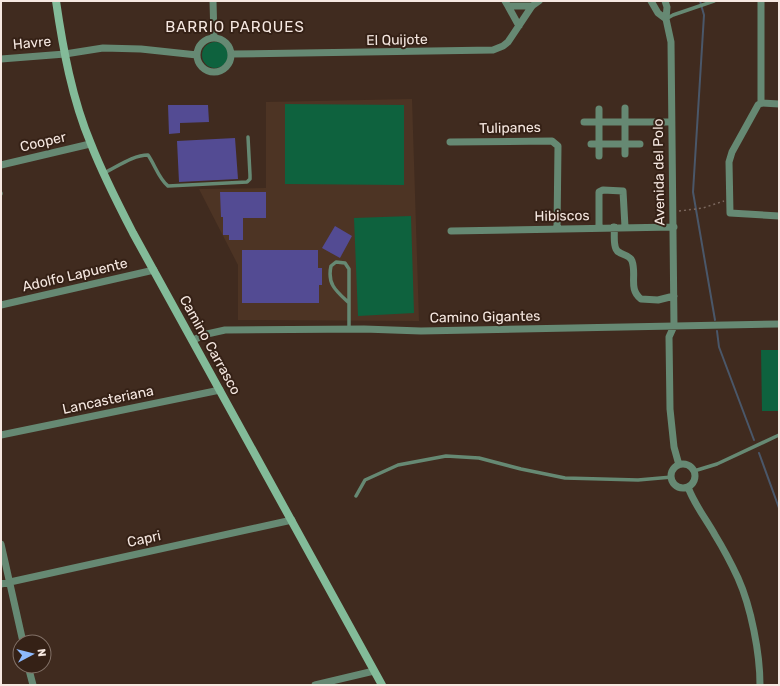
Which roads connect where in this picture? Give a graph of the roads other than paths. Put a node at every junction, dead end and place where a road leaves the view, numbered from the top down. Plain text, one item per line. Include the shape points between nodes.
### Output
1 (56, 1) edge
2 (213, 1) edge
3 (539, 1) edge
4 (651, 1) edge
5 (665, 1) edge
6 (714, 1) edge
7 (761, 1) edge
8 (507, 4) edge
9 (532, 6) junction
10 (666, 19) junction
11 (519, 26) junction
12 (214, 38) junction
13 (65, 54) junction
14 (232, 54) junction
15 (197, 55) junction
16 (1, 59) edge
17 (761, 103) junction
18 (779, 104) edge
19 (625, 108) dead end
20 (598, 109) dead end
21 (584, 122) dead end
22 (599, 122) junction
23 (625, 122) junction
24 (671, 122) junction
25 (248, 137) dead end
26 (450, 142) dead end
27 (90, 144) junction
28 (591, 144) dead end
29 (599, 144) junction
30 (625, 144) junction
31 (640, 144) dead end
32 (625, 154) dead end
33 (599, 156) dead end
34 (1, 165) edge
35 (104, 173) junction
36 (779, 216) edge
37 (614, 227) junction
38 (625, 227) junction
39 (674, 227) junction
40 (599, 228) junction
41 (557, 229) junction
42 (451, 231) dead end
43 (154, 270) junction
44 (674, 296) junction
45 (348, 302) junction
46 (1, 305) edge
47 (779, 324) edge
48 (674, 326) junction
49 (349, 329) junction
50 (193, 340) junction
51 (220, 390) junction
52 (1, 435) edge
53 (779, 435) edge
54 (679, 465) junction
55 (694, 471) junction
56 (672, 477) junction
57 (688, 487) junction
58 (356, 496) dead end
59 (292, 520) junction
60 (1, 544) edge
61 (9, 582) junction
62 (1, 584) edge
63 (21, 634) edge
64 (374, 671) junction
65 (30, 674) edge
66 (33, 685) edge
67 (315, 685) edge
68 (382, 685) edge
69 (760, 685) edge

1 - 13 main road, Camino Carrasco
2 - 12 street
3 - 9 street, El Quijote
4 - 10 street, Avenida del Polo
5 - 10 street, Avenida del Polo
6 - 10 lane
7 - 17 street
8 - 9 street
8 - 11 street
9 - 11 street, El Quijote
10 - 24 street, Avenida del Polo via 671,42
11 - 14 street, El Quijote via 508,42 493,50
12 - 14 street via 224,40
12 - 15 street via 205,40
13 - 15 street via 118,48
13 - 16 street, Havre
13 - 27 main road, Camino Carrasco
14 - 15 street via 226,68 215,72 204,69
17 - 18 street
17 - 36 street via 732,152 729,162 730,213
19 - 23 street
20 - 22 street
21 - 22 street
22 - 23 street
22 - 29 street
23 - 24 street
23 - 30 street
24 - 39 street, Avenida del Polo
25 - 35 lane via 250,180 247,182 168,186 163,182 148,155 141,155
26 - 41 street, Tulipanes via 555,143 558,146
27 - 34 street, Cooper
27 - 35 main road, Camino Carrasco
28 - 29 street
29 - 30 street
29 - 33 street
30 - 31 street
30 - 32 street
35 - 43 main road, Camino Carrasco
37 - 38 street, Hibiscos
37 - 40 street, Hibiscos
37 - 44 street via 616,250 630,257 633,262 636,295 641,300 658,300
38 - 39 street, Hibiscos
38 - 40 street via 623,191 602,190 599,192
39 - 44 street, Avenida del Polo
40 - 41 street, Hibiscos
41 - 42 street, Hibiscos
43 - 46 street, Adolfo Lapuente
43 - 50 main road, Camino Carrasco
44 - 48 street, Avenida del Polo
45 - 45 lane via 349,269 345,263 336,262 331,266 330,280 335,291
45 - 49 lane
47 - 48 street, Camino Gigantes
48 - 49 street, Camino Gigantes via 421,331
48 - 54 street, Avenida del Polo via 670,337 670,409 674,447
49 - 50 street, Camino Gigantes via 225,330
50 - 51 main road, Camino Carrasco
51 - 52 street, Lancasteriana
51 - 59 main road, Camino Carrasco
53 - 55 lane via 717,464
54 - 55 street via 690,466
54 - 56 street via 673,470
55 - 57 street via 695,478
56 - 57 street via 677,486
56 - 58 lane via 638,480 565,478 479,458 446,456 398,464 365,480
57 - 69 street via 738,578 756,645
59 - 61 street, Capri
59 - 64 main road, Camino Carrasco
60 - 61 street
61 - 62 street, Capri
61 - 63 street
64 - 67 street
64 - 68 main road, Camino Carrasco
65 - 66 street

